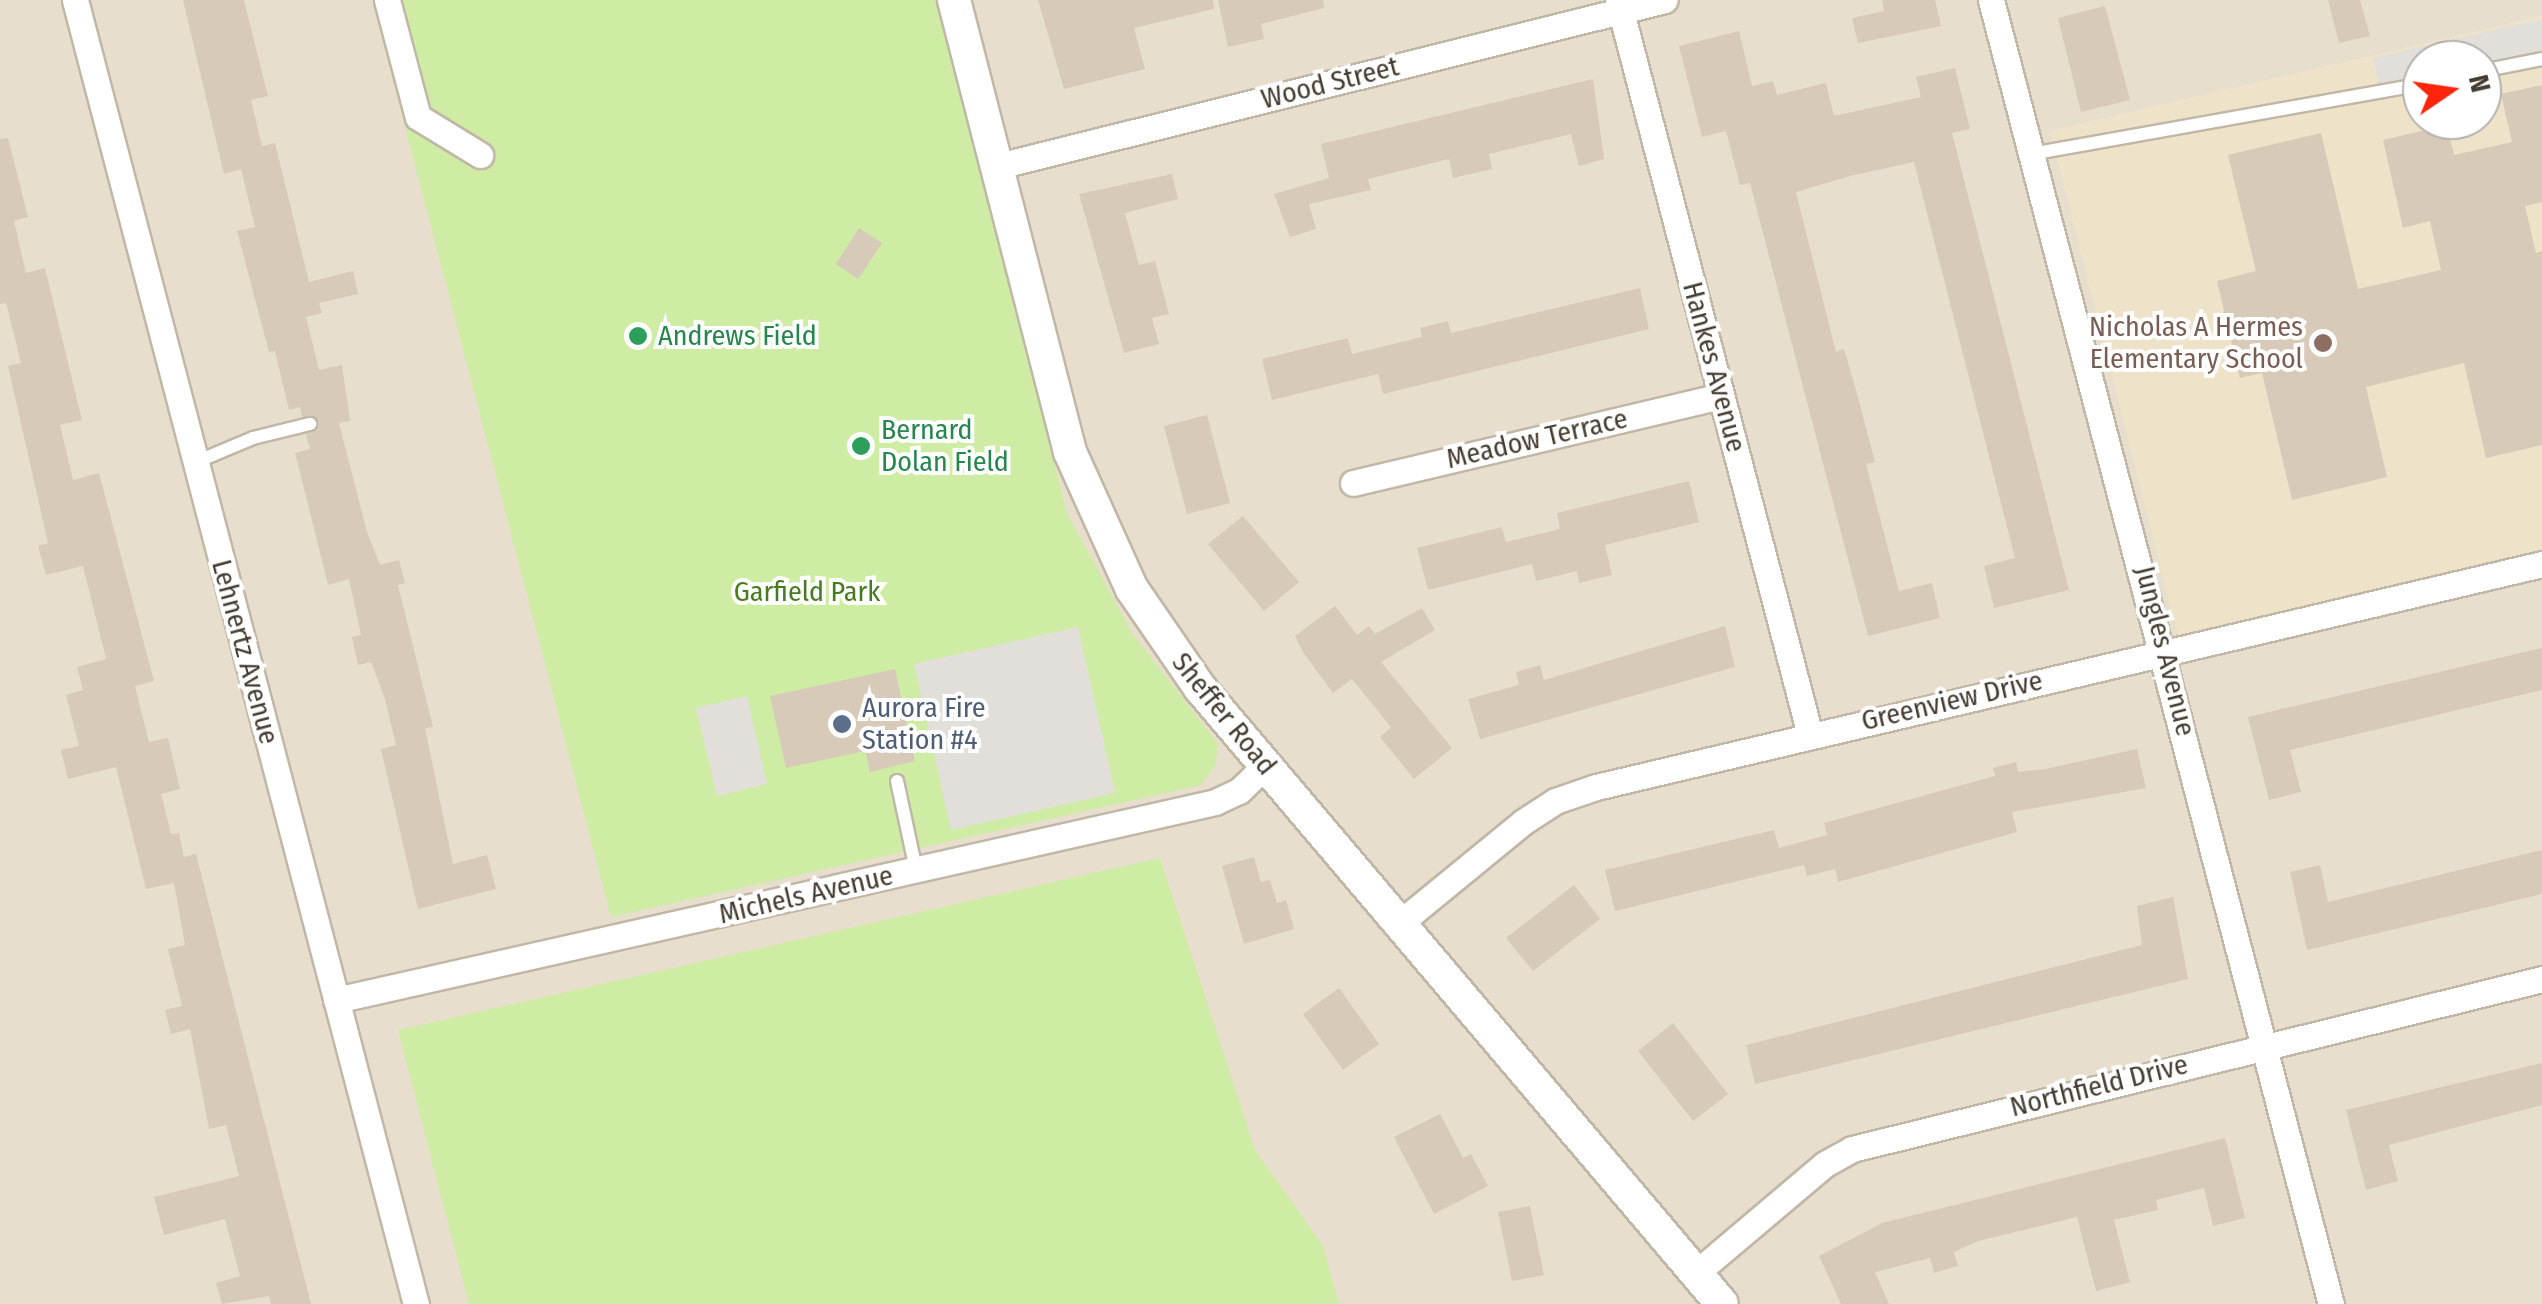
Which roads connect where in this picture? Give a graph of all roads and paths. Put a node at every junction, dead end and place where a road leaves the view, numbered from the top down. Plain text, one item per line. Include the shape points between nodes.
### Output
1 (75, 0) edge
2 (386, 0) edge
3 (954, 0) edge
4 (1666, 0) edge
5 (1990, 0) edge
6 (1619, 5) edge
7 (2542, 59) edge
8 (2502, 67) edge
9 (2402, 88) edge
10 (2036, 153) junction
11 (480, 155) dead end
12 (994, 167) junction
13 (1721, 396) junction
14 (310, 424) dead end
15 (196, 462) junction
16 (1353, 483) dead end
17 (2542, 564) edge
18 (2166, 651) junction
19 (1810, 735) junction
20 (1265, 766) junction
21 (897, 781) dead end
22 (916, 870) junction
23 (1402, 922) junction
24 (2542, 980) edge
25 (336, 1000) junction
26 (2266, 1046) junction
27 (1696, 1272) junction
28 (416, 1304) edge
29 (1722, 1304) edge
30 (2332, 1304) edge

1 - 15 street, Lehnertz Avenue
2 - 11 street via 418,117
3 - 12 street, Sheffer Road
4 - 6 street, Wood Street
5 - 10 street, Jungles Avenue
6 - 12 street, Wood Street
6 - 13 street, Hankes Avenue
7 - 8 lane
9 - 10 lane
10 - 18 street, Jungles Avenue
12 - 20 street, Sheffer Road via 1052,392 1087,498 1163,636
13 - 16 street, Meadow Terrace
13 - 19 street, Hankes Avenue
14 - 15 lane
15 - 25 street, Lehnertz Avenue
17 - 18 street, Greenview Drive
18 - 19 street, Greenview Drive
18 - 26 street, Jungles Avenue
19 - 23 street, Greenview Drive via 1555,800
20 - 22 street, Michels Avenue via 1240,791 1215,802
20 - 23 street, Sheffer Road
21 - 22 lane
22 - 25 street, Michels Avenue
23 - 27 street, Sheffer Road
24 - 26 street, Northfield Drive
25 - 28 street, Lehnertz Avenue
26 - 27 street, Northfield Drive via 1852,1149
26 - 30 street, Jungles Avenue
27 - 29 street, Sheffer Road

